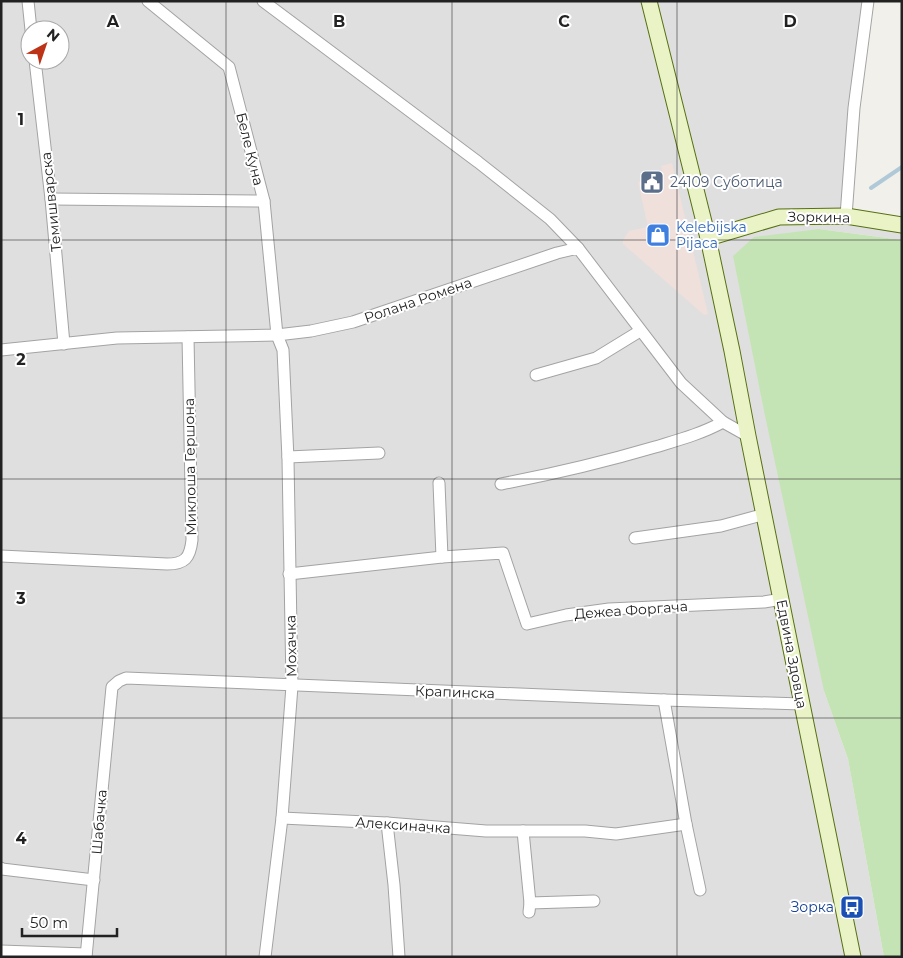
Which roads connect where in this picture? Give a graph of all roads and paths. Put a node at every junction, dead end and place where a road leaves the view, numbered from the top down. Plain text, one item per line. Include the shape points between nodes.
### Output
1 (28, 1) edge
2 (148, 1) edge
3 (263, 1) edge
4 (649, 1) edge
5 (868, 1) edge
6 (30, 20) edge
7 (36, 70) edge
8 (51, 199) junction
9 (264, 201) junction
10 (846, 216) junction
11 (902, 225) edge
12 (708, 238) junction
13 (578, 248) junction
14 (640, 331) junction
15 (277, 335) junction
16 (188, 337) junction
17 (64, 344) junction
18 (1, 350) edge
19 (536, 375) dead end
20 (723, 422) junction
21 (748, 436) junction
22 (379, 453) dead end
23 (288, 458) junction
24 (439, 483) dead end
25 (501, 484) dead end
26 (764, 514) junction
27 (635, 538) dead end
28 (1, 556) edge
29 (442, 557) junction
30 (289, 574) junction
31 (782, 599) junction
32 (292, 686) junction
33 (112, 688) joint
34 (664, 700) junction
35 (802, 704) junction
36 (282, 818) junction
37 (387, 823) junction
38 (686, 824) junction
39 (523, 831) junction
40 (1, 868) edge
41 (94, 880) junction
42 (700, 890) dead end
43 (594, 901) dead end
44 (1, 951) edge
45 (86, 956) edge
46 (265, 957) edge
47 (399, 957) edge
48 (853, 957) edge

1 - 6 street
2 - 9 street, Беле Куна via 229,67
3 - 13 street via 478,162 550,219
4 - 12 main road, Едвина Здовца
5 - 10 street via 854,108
7 - 8 street, Темишварска
8 - 9 street
8 - 17 street, Темишварска
9 - 15 street, Беле Куна
10 - 11 main road, Зоркина
10 - 12 main road, Зоркина via 779,217
12 - 21 main road, Едвина Здовца
13 - 14 street
13 - 15 street, Ролана Ромена via 353,322
14 - 19 street via 596,358
14 - 20 street via 681,383
15 - 16 street, Ролана Ромена
15 - 23 street, Мохачка via 283,350
16 - 17 street, Ролана Ромена via 118,338
16 - 28 street, Миклоша Гершона via 192,540 184,560 167,564
17 - 18 street, Ролана Ромена
20 - 21 street
20 - 25 street via 706,432 639,452
21 - 26 main road, Едвина Здовца
22 - 23 street
23 - 30 street, Мохачка
24 - 29 street
26 - 27 street via 721,526
26 - 31 main road, Едвина Здовца
29 - 30 street, Дежеа Форгача
29 - 31 street, Дежеа Форгача via 503,553 527,624 609,609
30 - 32 street, Мохачка
31 - 35 main road, Едвина Здовца
32 - 33 street, Крапинска via 126,678
32 - 34 street, Крапинска
32 - 36 street, Мохачка
33 - 41 street, Шабачка
34 - 35 street, Крапинска
34 - 38 street
35 - 48 main road, Едвина Здовца
36 - 37 street, Алексиначка
36 - 46 street, Мохачка
37 - 39 street, Алексиначка
37 - 47 street
38 - 39 street, Алексиначка via 616,834
38 - 42 street
39 - 43 street via 530,908
40 - 41 street
41 - 45 street, Шабачка
44 - 45 street

